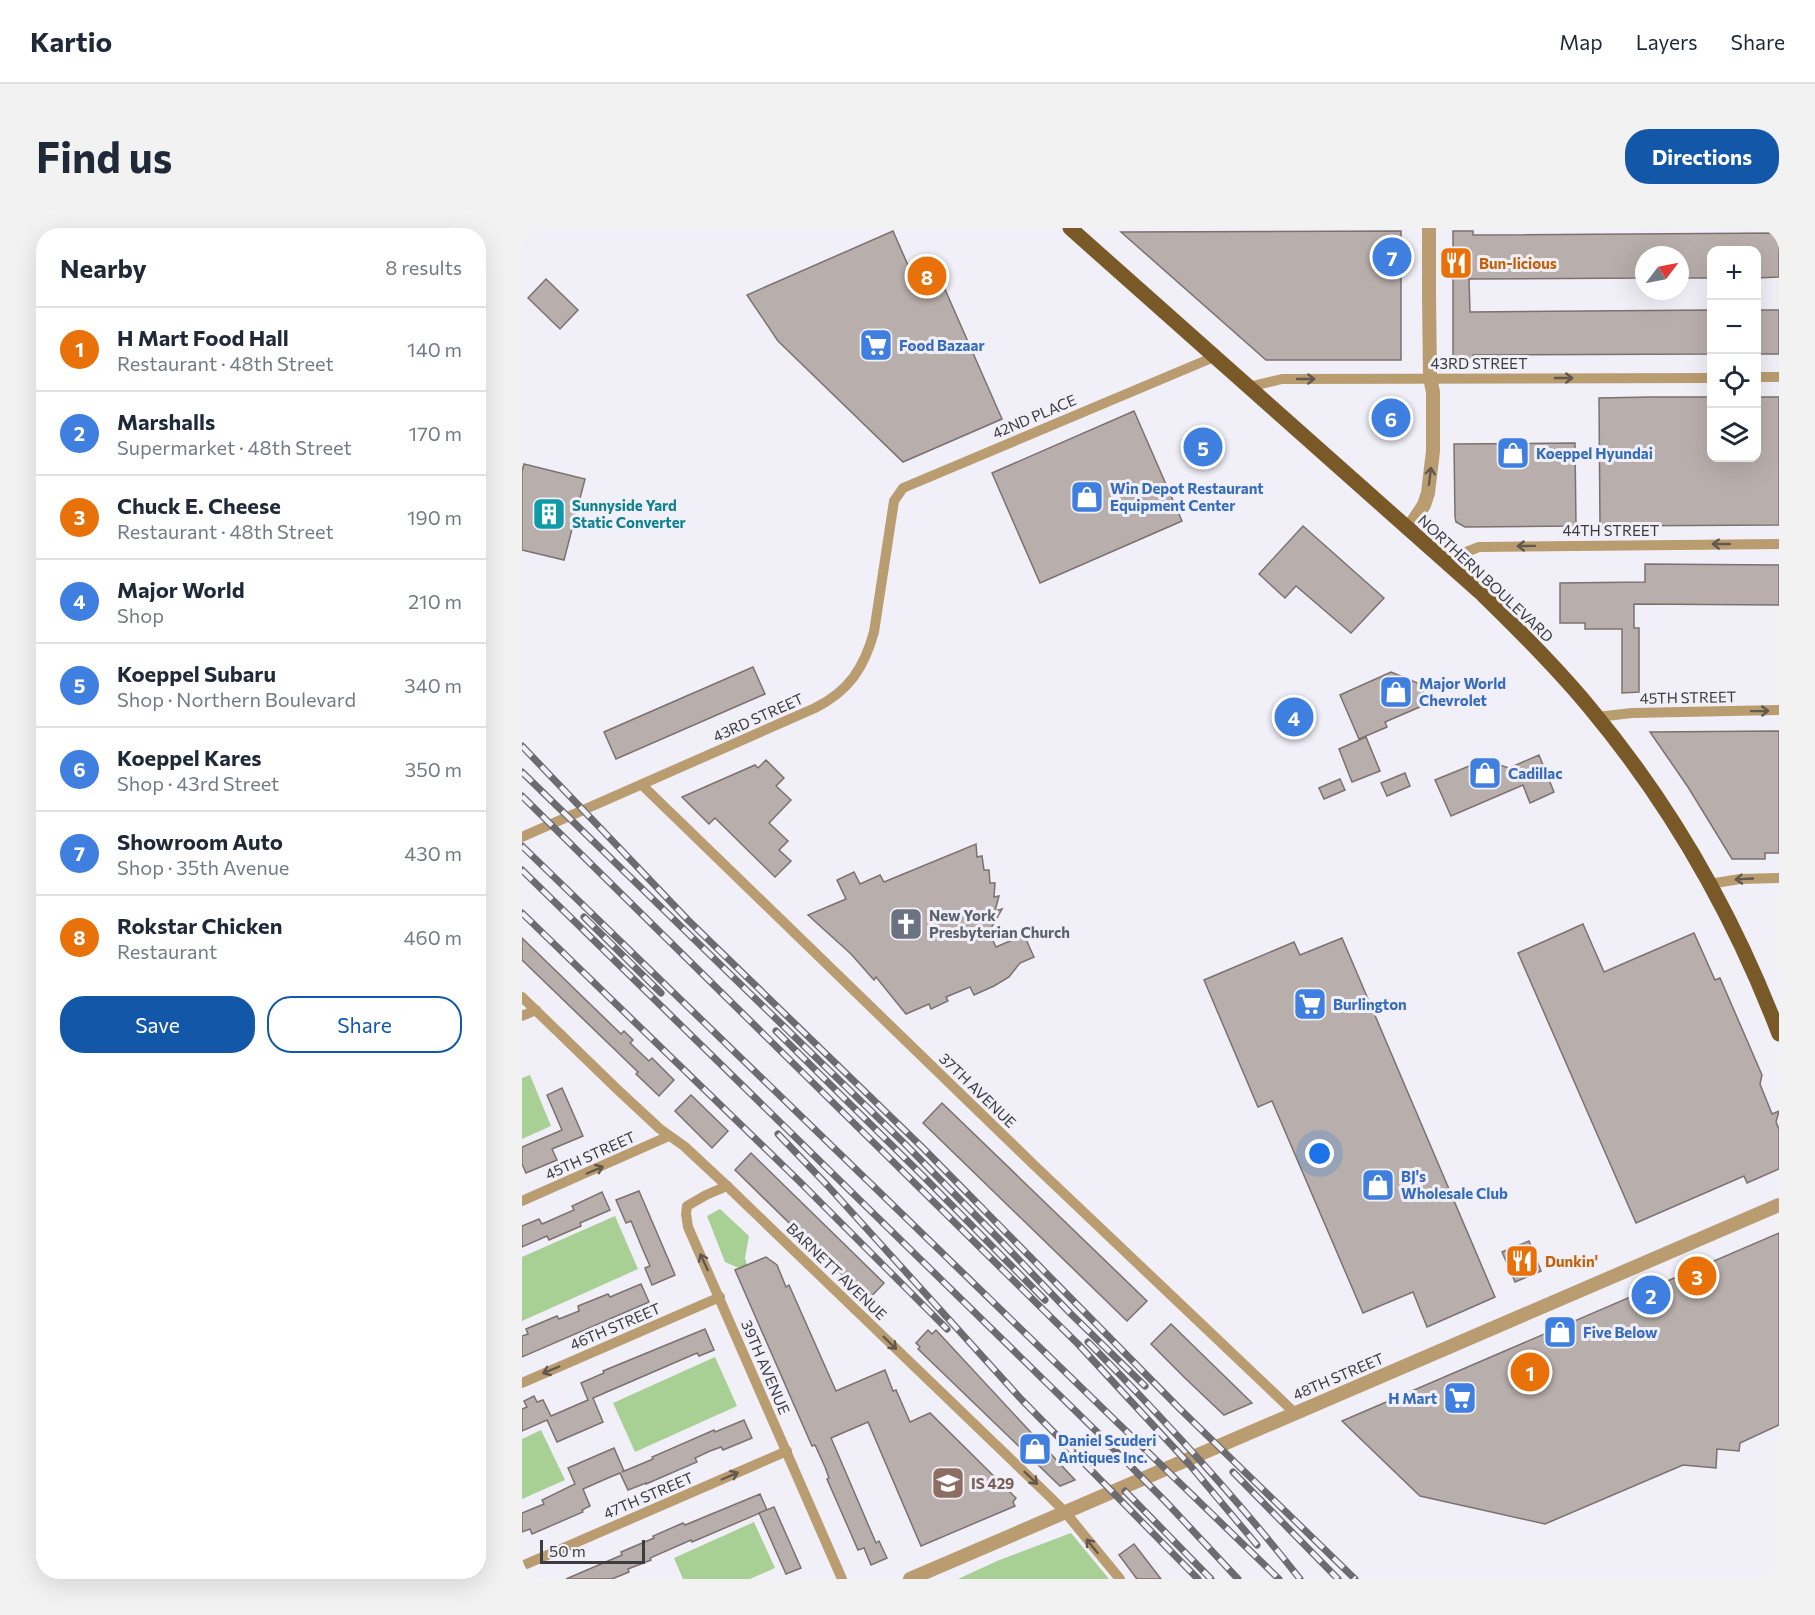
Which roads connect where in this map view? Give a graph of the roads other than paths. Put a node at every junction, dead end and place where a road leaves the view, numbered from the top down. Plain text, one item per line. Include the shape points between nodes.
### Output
1 (1430, 228) edge
2 (1072, 229) edge
3 (1214, 357) junction
4 (1761, 377) edge
5 (1779, 377) edge
6 (1430, 378) junction
7 (1707, 378) edge
8 (1248, 387) junction
9 (890, 525) joint
10 (1408, 529) junction
11 (1779, 544) edge
12 (1451, 567) junction
13 (1779, 710) edge
14 (1597, 717) junction
15 (642, 785) junction
16 (522, 837) edge
17 (1779, 878) edge
18 (1709, 884) junction
19 (522, 996) edge
20 (536, 1010) junction
21 (522, 1016) edge
22 (1779, 1034) edge
23 (669, 1136) junction
24 (727, 1186) junction
25 (522, 1201) edge
26 (1779, 1205) edge
27 (720, 1297) junction
28 (522, 1383) edge
29 (1295, 1413) junction
30 (786, 1451) junction
31 (1065, 1512) junction
32 (522, 1566) edge
33 (842, 1579) edge
34 (910, 1579) edge
35 (1120, 1579) edge

1 - 6 street
2 - 3 main road, NORTHERN BOULEVARD
3 - 8 main road, NORTHERN BOULEVARD
3 - 9 street, 42ND PLACE via 903,488 894,501
4 - 5 street
6 -> 7 street, 43RD STREET
8 -> 6 street, 43RD STREET via 1282,379
10 -> 6 street via 1424,505 1431,473
8 - 10 main road, NORTHERN BOULEVARD
9 - 15 street, 43RD STREET via 874,632 869,652 851,681 815,708
10 - 12 main road, NORTHERN BOULEVARD
11 -> 12 street, 44TH STREET via 1479,547 1466,552
12 - 14 main road, NORTHERN BOULEVARD via 1520,632
14 -> 13 street, 45TH STREET
14 - 18 main road, NORTHERN BOULEVARD via 1649,784
15 - 16 street, 43RD STREET
15 - 29 street, 37TH AVENUE
17 -> 18 street
18 - 22 main road, NORTHERN BOULEVARD via 1755,974
19 - 20 street, BARNETT AVENUE
20 - 21 street
20 - 23 street, BARNETT AVENUE
23 - 24 street, BARNETT AVENUE
25 -> 23 street, 45TH STREET
27 -> 24 street, 39TH AVENUE via 688,1227 686,1214 687,1206
24 -> 31 street, BARNETT AVENUE
26 - 29 street, 48TH STREET
27 -> 28 street, 46TH STREET
27 - 30 street, 39TH AVENUE
29 - 31 street, 48TH STREET
32 -> 30 street, 47TH STREET
30 - 33 street, 39TH AVENUE
31 - 34 street, 48TH STREET
35 -> 31 street, BARNETT AVENUE

